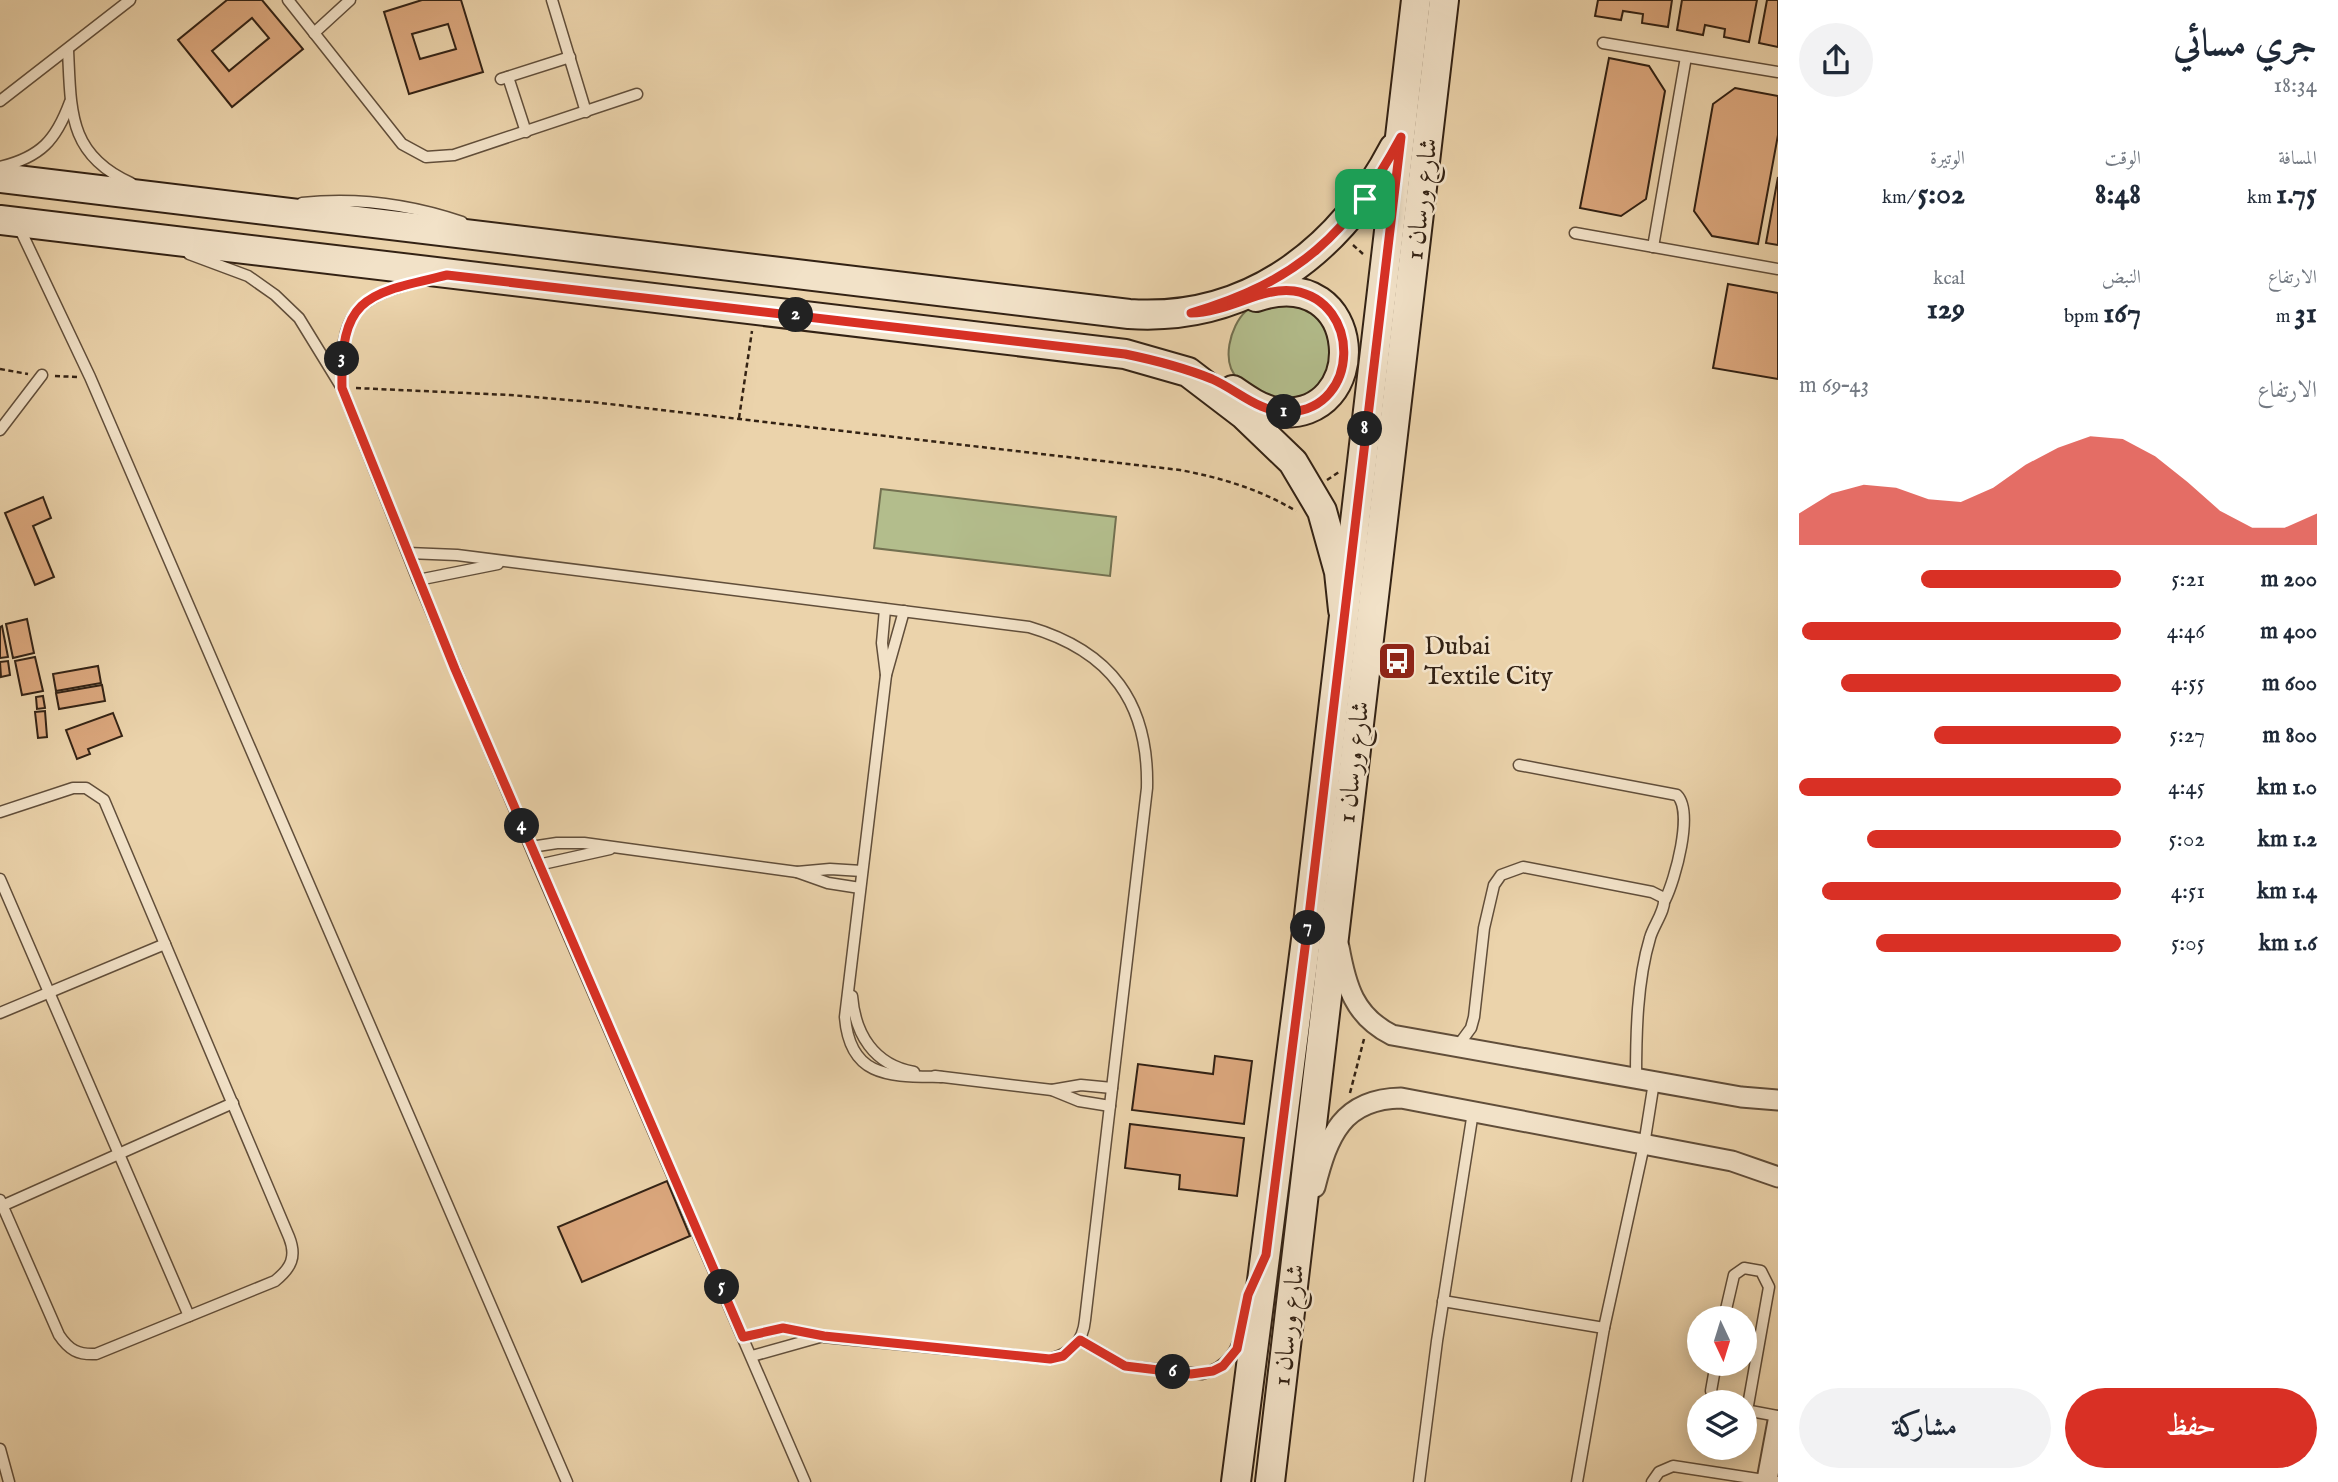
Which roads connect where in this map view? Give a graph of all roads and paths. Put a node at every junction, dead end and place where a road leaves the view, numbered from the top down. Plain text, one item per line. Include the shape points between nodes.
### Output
1 (130, 0) edge
2 (288, 0) edge
3 (350, 0) edge
4 (552, 0) edge
5 (1416, 0) edge
6 (1444, 0) edge
7 (314, 33) junction
8 (1603, 43) dead end
9 (68, 50) junction
10 (570, 57) junction
11 (1686, 57) junction
12 (1778, 72) edge
13 (636, 94) dead end
14 (0, 101) edge
15 (71, 102) junction
16 (586, 112) junction
17 (526, 132) junction
18 (1401, 137) junction
19 (0, 167) edge
20 (0, 178) edge
21 (166, 198) junction
22 (8, 221) edge
23 (1575, 233) dead end
24 (130, 236) junction
25 (1653, 247) junction
26 (1778, 269) edge
27 (447, 275) junction
28 (756, 311) junction
29 (1191, 313) junction
30 (1188, 372) junction
31 (42, 375) dead end
32 (342, 388) junction
33 (738, 419) junction
34 (0, 430) edge
35 (1330, 536) junction
36 (408, 553) junction
37 (506, 563) junction
38 (418, 580) junction
39 (886, 609) junction
40 (1343, 610) junction
41 (904, 611) junction
42 (886, 675) junction
43 (1519, 765) dead end
44 (5, 806) edge
45 (0, 812) edge
46 (531, 847) junction
47 (611, 848) junction
48 (538, 865) junction
49 (796, 872) junction
50 (862, 872) junction
51 (0, 879) edge
52 (860, 888) junction
53 (1665, 900) junction
54 (1334, 919) junction
55 (165, 944) junction
56 (851, 981) junction
57 (47, 993) junction
58 (0, 1013) edge
59 (1365, 1034) dead end
60 (1455, 1048) junction
61 (941, 1077) junction
62 (1645, 1080) junction
63 (1112, 1088) junction
64 (1052, 1090) junction
65 (1778, 1100) edge
66 (1347, 1103) dead end
67 (233, 1104) junction
68 (1110, 1106) junction
69 (1473, 1112) junction
70 (1644, 1145) junction
71 (118, 1154) junction
72 (1778, 1177) edge
73 (1, 1203) edge
74 (1266, 1255) junction
75 (1298, 1255) junction
76 (1248, 1295) dead end
77 (1443, 1300) junction
78 (1727, 1306) edge
79 (1245, 1313) dead end
80 (189, 1316) junction
81 (1604, 1328) junction
82 (824, 1336) junction
83 (743, 1337) junction
84 (1080, 1340) junction
85 (1757, 1352) edge
86 (752, 1356) junction
87 (1757, 1414) edge
88 (1778, 1419) edge
89 (0, 1449) edge
90 (1772, 1481) edge
91 (9, 1482) edge
92 (567, 1482) edge
93 (806, 1482) edge
94 (1236, 1482) edge
95 (1270, 1482) edge
96 (1419, 1482) edge
97 (1577, 1482) edge
98 (1652, 1482) edge

1 - 9 lane
2 - 7 lane
3 - 7 lane
4 - 10 lane
5 - 18 street, شارع ورسان 1
6 - 54 street, شارع ورسان 1
7 - 17 lane via 401,144 413,153 440,159
8 - 11 lane
9 - 14 lane
9 - 15 lane
10 - 16 lane
10 - 17 lane via 505,78
11 - 12 lane
11 - 25 lane
13 - 16 lane
15 - 19 lane via 61,128 46,146
15 - 21 lane via 88,153 116,176
16 - 17 lane
18 - 29 street via 1365,199 1315,252 1259,288
18 - 40 street, شارع ورسان 1
20 - 21 street
21 - 29 street via 1129,314
22 - 24 street
22 - 92 lane via 95,390
23 - 25 lane
24 - 27 street
24 - 32 lane via 218,263 275,295 299,318
25 - 26 lane
27 - 28 street
27 - 32 lane via 395,287 362,305 343,338
28 - 30 street via 1125,354
28 - 33 path
29 - 30 street via 1210,313 1276,291 1293,291 1310,296 1330,312 1343,334 1346,351 1336,384 1317,402 1293,412 1259,406 1224,385
30 - 35 street via 1243,414 1293,462 1311,490
31 - 34 lane
32 - 33 path via 510,395
32 - 36 lane
33 - 35 path via 1221,478 1260,492
35 - 40 street
36 - 37 lane
36 - 38 lane
37 - 38 lane
37 - 39 lane
38 - 46 lane
39 - 41 lane
39 - 42 lane via 882,643
40 - 74 street, شارع ورسان 1
41 - 42 lane
41 - 63 lane via 1029,627 1056,635 1102,664 1135,708 1144,734 1147,788
42 - 50 lane
43 - 53 lane via 1677,795 1685,815 1675,878
44 - 45 lane
44 - 55 lane via 73,788 96,792 104,800
46 - 47 lane via 571,842
46 - 48 lane
47 - 48 lane
47 - 49 lane
48 - 83 lane
49 - 50 lane
49 - 52 lane
50 - 52 lane
51 - 57 lane
52 - 56 lane
53 - 60 lane via 1658,893 1531,869 1507,871 1497,880 1490,900 1471,1028
53 - 62 lane via 1646,955
54 - 60 street via 1345,981 1362,1013 1392,1035
54 - 75 street, شارع ورسان 1
55 - 57 lane
55 - 67 lane
56 - 61 lane via 859,1032 871,1049 897,1067
56 - 61 lane via 845,1017 846,1036 854,1053 884,1074
57 - 58 lane
57 - 71 lane
59 - 66 path
60 - 62 street
61 - 64 lane
62 - 65 street
62 - 70 lane
63 - 64 lane via 1081,1085
63 - 68 lane
64 - 68 lane
67 - 71 lane
67 - 80 lane via 294,1248 293,1261 275,1281
68 - 84 lane
69 - 70 street
69 - 75 street via 1387,1099 1347,1116 1329,1139
69 - 77 lane
70 - 72 street via 1732,1161
70 - 81 lane
71 - 73 lane
71 - 80 lane
73 - 80 lane via 60,1335 73,1351 96,1354
74 - 76 lane
74 - 94 street, شارع ورسان 1
75 - 95 street, شارع ورسان 1
77 - 81 lane
77 - 96 lane
78 - 85 lane via 1734,1275 1744,1268 1761,1271 1769,1287
79 - 84 lane via 1231,1358 1202,1374 1125,1366
81 - 97 lane
82 - 83 lane via 783,1328
82 - 84 lane via 1050,1359 1063,1356
82 - 86 lane
83 - 86 lane
86 - 93 lane
87 - 88 lane
88 - 90 street
89 - 91 lane
90 - 98 lane via 1673,1466 1659,1472

